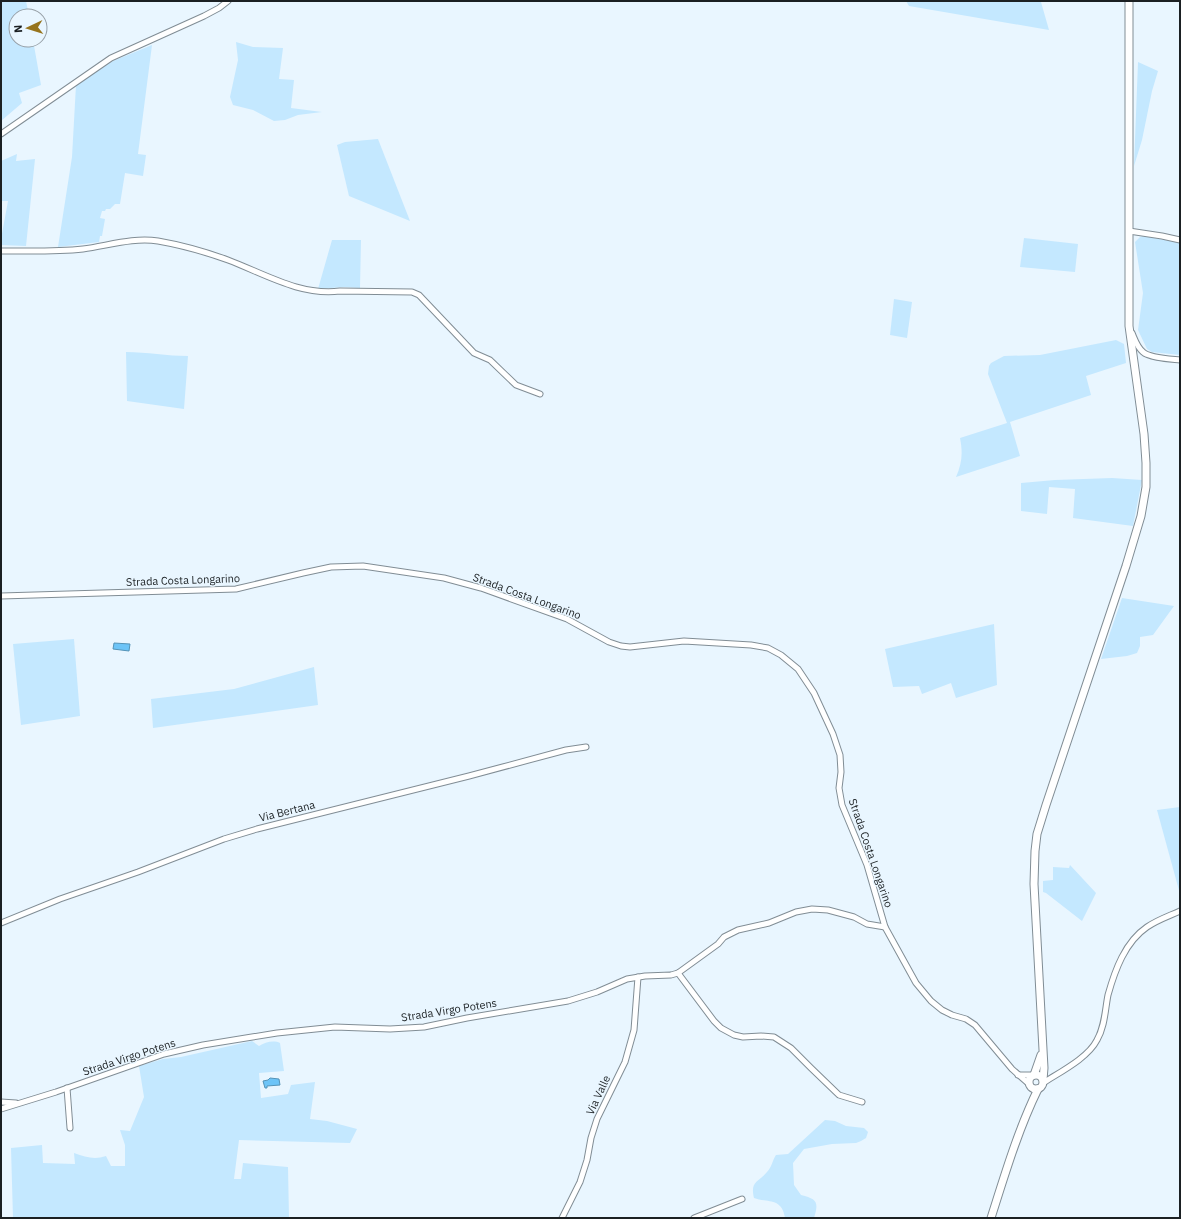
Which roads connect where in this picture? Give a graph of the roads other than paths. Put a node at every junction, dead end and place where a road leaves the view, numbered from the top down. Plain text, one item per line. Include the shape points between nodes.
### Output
1 (228, 1) edge
2 (1129, 1) edge
3 (1, 134) edge
4 (1129, 231) junction
5 (1180, 240) edge
6 (1, 251) edge
7 (1129, 326) junction
8 (1180, 360) edge
9 (540, 394) dead end
10 (1, 596) edge
11 (586, 747) dead end
12 (1180, 911) edge
13 (1, 923) edge
14 (885, 927) junction
15 (678, 973) junction
16 (638, 977) junction
17 (1043, 1049) junction
18 (1018, 1075) junction
19 (1033, 1075) junction
20 (1041, 1084) junction
21 (1030, 1085) junction
22 (67, 1088) junction
23 (1, 1102) edge
24 (862, 1102) dead end
25 (20, 1103) junction
26 (1030, 1105) junction
27 (1, 1109) edge
28 (70, 1128) dead end
29 (742, 1199) dead end
30 (562, 1218) edge
31 (694, 1218) edge
32 (991, 1218) edge

1 - 3 street via 204,16 111,58
2 - 4 street
4 - 5 street
4 - 7 street
6 - 9 street via 81,249 151,241 199,251 304,289 329,292 412,292 419,295 474,353 490,360 516,385
7 - 8 street via 1137,346 1144,353
7 - 17 street via 1144,434 1146,487 1141,516 1126,566 1037,834 1034,884
10 - 14 street, Strada Costa Longarino via 236,589 331,567 364,566 444,578 481,588 567,619 621,646 684,641 768,648 798,669 814,693 833,734 840,755 839,788 842,805 867,865
11 - 13 street, Via Bertana via 257,829 60,899
12 - 20 street via 1147,927 1130,943 1116,970 1097,1041 1078,1061
14 - 15 street, Strada Virgo Potens via 867,924 854,917 828,910 796,912 769,923 731,933
14 - 18 street, Strada Costa Longarino via 916,983 931,1001 942,1010 975,1025
15 - 16 street, Strada Virgo Potens
15 - 24 street via 722,1028 743,1037 774,1037 791,1048 839,1095
16 - 22 street, Strada Virgo Potens via 568,1001 424,1027 335,1027 203,1045 152,1058
16 - 30 street, Via Valle via 634,1030 625,1062 597,1119 582,1175
17 - 19 street
17 - 20 street via 1044,1068
18 - 19 street
18 - 21 street, Strada Costa Longarino
19 - 20 street via 1041,1077
19 - 21 street via 1030,1078
20 - 21 street via 1033,1088
20 - 26 street
21 - 26 street
22 - 25 street, Strada Virgo Potens
22 - 28 street
23 - 25 street
25 - 27 street, Strada Virgo Potens
26 - 32 street
29 - 31 street

